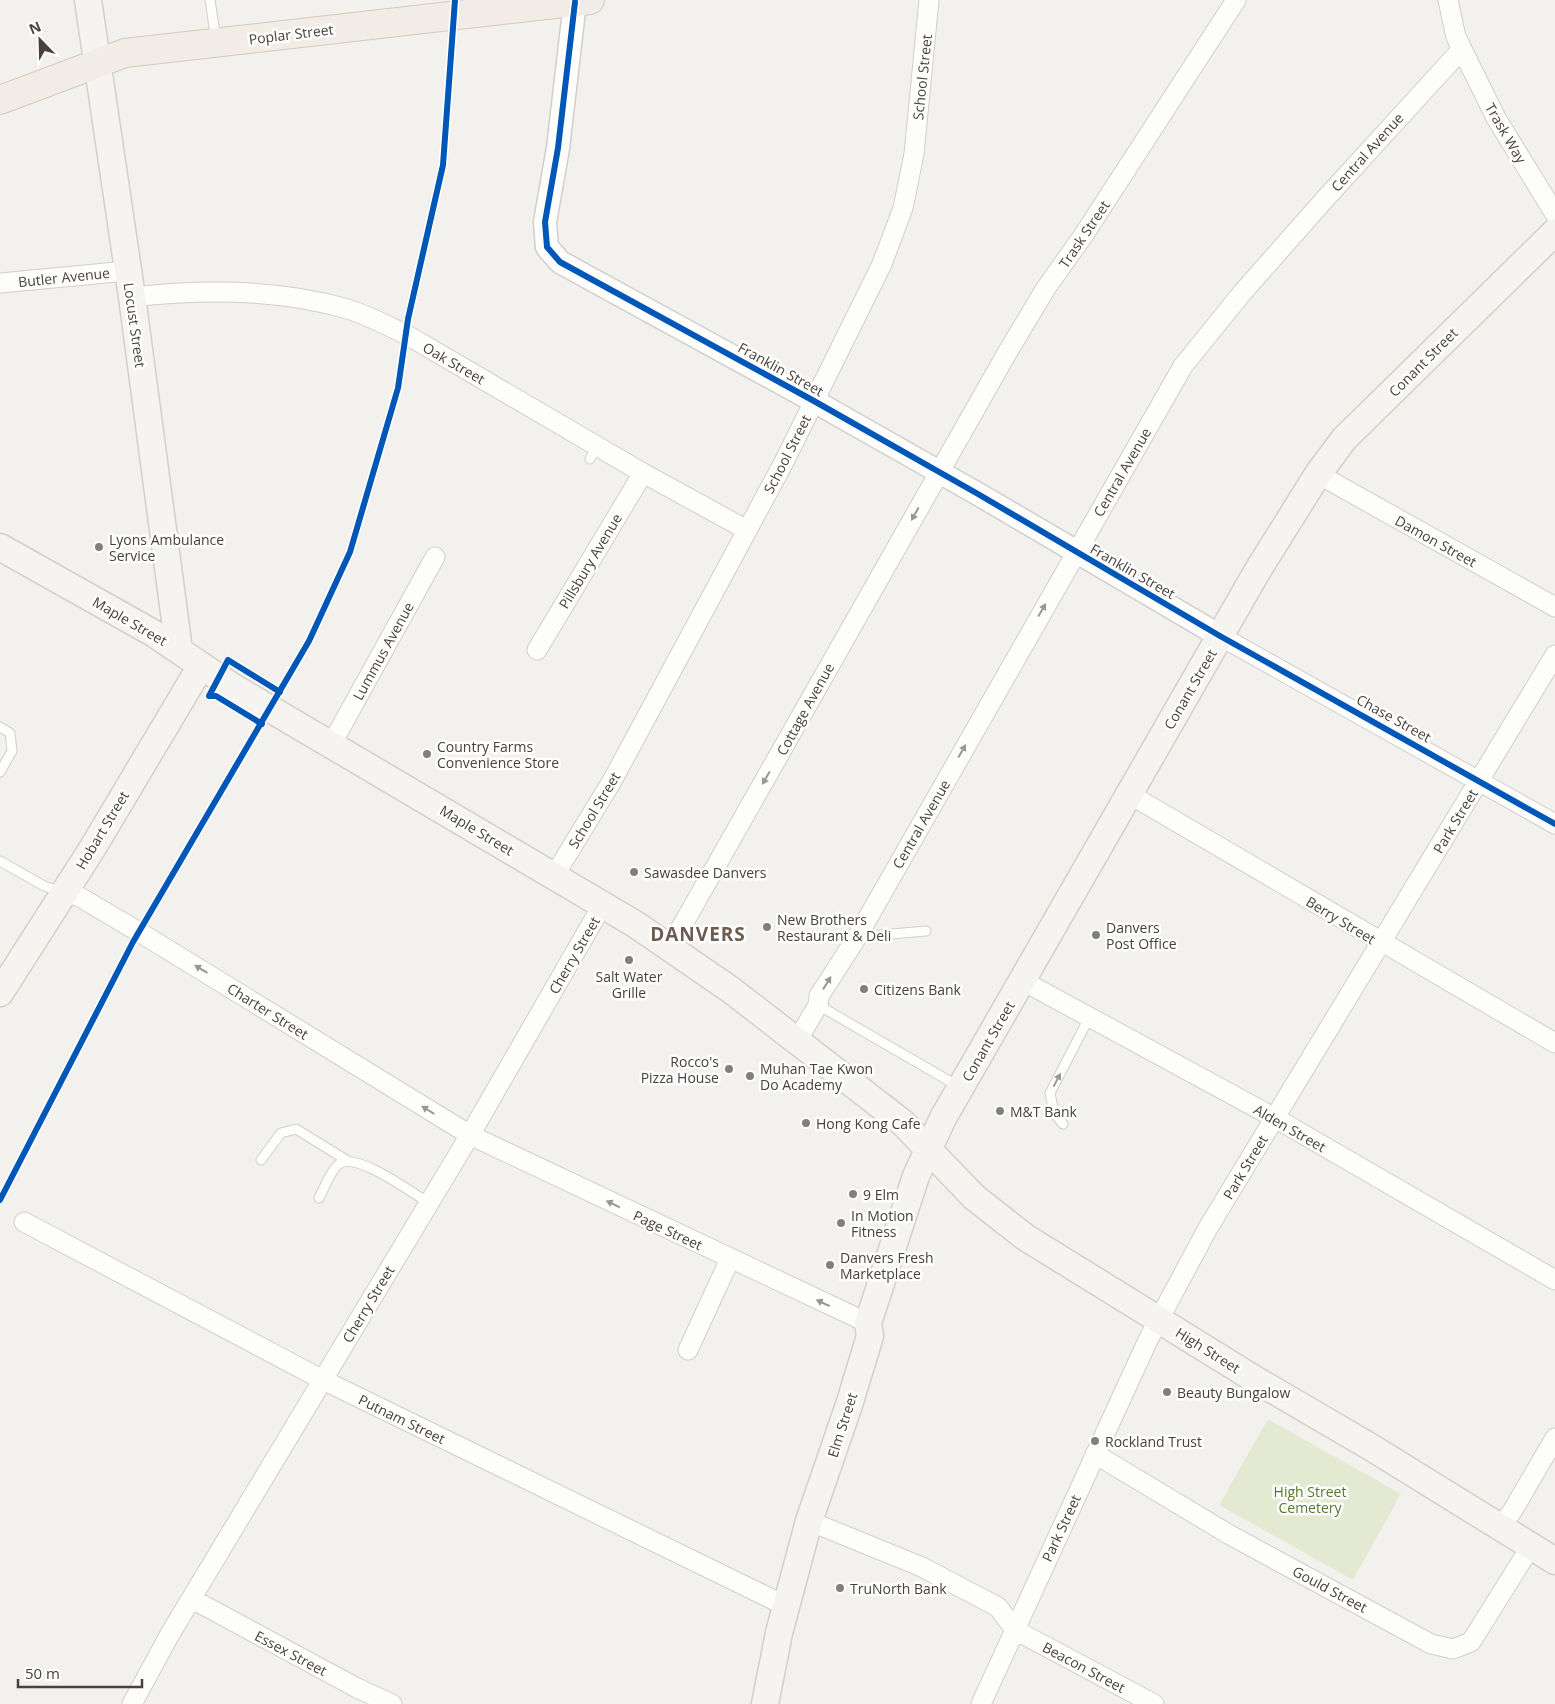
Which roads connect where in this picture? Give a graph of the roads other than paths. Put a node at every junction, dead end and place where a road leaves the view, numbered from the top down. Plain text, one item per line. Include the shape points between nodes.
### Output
1 (88, 0) edge
2 (210, 0) edge
3 (929, 0) edge
4 (1236, 0) edge
5 (1448, 0) edge
6 (583, 1) edge
7 (216, 42) junction
8 (1462, 49) junction
9 (97, 62) junction
10 (0, 100) edge
11 (1555, 214) edge
12 (1555, 232) edge
13 (127, 270) junction
14 (0, 283) edge
15 (132, 297) junction
16 (814, 401) junction
17 (939, 472) junction
18 (642, 473) junction
19 (1318, 474) junction
20 (747, 530) junction
21 (0, 547) edge
22 (1075, 552) junction
23 (436, 558) dead end
24 (1555, 607) edge
25 (1220, 636) junction
26 (179, 650) junction
27 (537, 650) dead end
28 (1555, 655) edge
29 (201, 666) junction
30 (0, 727) edge
31 (331, 745) junction
32 (0, 772) edge
33 (1480, 780) junction
34 (1129, 794) junction
35 (1555, 824) edge
36 (0, 861) edge
37 (554, 876) junction
38 (63, 893) junction
39 (603, 904) junction
40 (926, 931) dead end
41 (857, 937) junction
42 (1381, 943) junction
43 (670, 947) junction
44 (1022, 981) junction
45 (0, 993) edge
46 (818, 1005) junction
47 (1090, 1016) junction
48 (797, 1041) junction
49 (1555, 1043) edge
50 (962, 1088) junction
51 (1275, 1118) junction
52 (1063, 1124) dead end
53 (470, 1135) junction
54 (929, 1150) junction
55 (261, 1160) dead end
56 (348, 1161) junction
57 (318, 1198) dead end
58 (429, 1203) junction
59 (24, 1222) dead end
60 (730, 1259) junction
61 (1555, 1280) edge
62 (1159, 1320) junction
63 (868, 1323) junction
64 (688, 1350) dead end
65 (323, 1380) junction
66 (1555, 1438) edge
67 (1095, 1454) junction
68 (809, 1521) junction
69 (1501, 1527) junction
70 (1531, 1546) junction
71 (1555, 1561) edge
72 (192, 1599) junction
73 (786, 1606) junction
74 (1015, 1630) junction
75 (132, 1704) edge
76 (392, 1704) edge
77 (765, 1704) edge
78 (981, 1704) edge
79 (1154, 1704) edge

1 - 9 main road, Locust Street
2 - 7 lane
3 - 16 street, School Street via 914,154 903,208 882,264
4 - 17 street, Trask Street via 1084,236 1046,288
5 - 8 street
6 - 7 main road, Poplar Street
6 - 16 street, Franklin Street via 545,222 547,247 551,254 560,262
7 - 9 main road, Poplar Street via 125,53
8 - 11 street, Trask Way via 1496,118
8 - 22 street, Central Avenue via 1394,121 1183,366
9 - 10 main road, Poplar Street
9 - 13 main road, Locust Street
12 - 19 main road, Conant Street via 1344,439
13 - 14 street, Butler Avenue
13 - 15 main road, Locust Street
15 - 18 street, Oak Street via 175,292 237,292 318,302 371,317 407,335 593,452
15 - 26 main road, Locust Street
16 - 17 street, Franklin Street
16 - 20 street, School Street
17 - 22 street, Franklin Street
17 -> 43 street, Cottage Avenue
18 - 20 street, Oak Street
18 - 27 street, Pillsbury Avenue
19 - 24 street, Damon Street
19 - 25 main road, Conant Street
20 - 37 street, School Street via 612,781
21 - 26 main road, Maple Street
22 - 25 street, Franklin Street
41 -> 22 street, Central Avenue
23 - 31 street, Lummus Avenue
25 - 33 street, Chase Street
25 - 34 main road, Conant Street
26 - 29 main road, Maple Street
28 - 33 street, Park Street
29 - 31 main road, Maple Street
29 - 38 main road, Hobart Street
30 - 32 lane via 10,732 12,751
31 - 37 main road, Maple Street
33 - 35 street, Chase Street
33 - 42 street, Park Street
34 - 42 street, Berry Street
34 - 44 main road, Conant Street
36 - 38 lane
37 - 39 main road, Maple Street
38 - 45 main road, Hobart Street
53 -> 38 street, Charter Street via 139,932 78,896
39 - 43 main road, Maple Street
39 - 53 street, Cherry Street
40 - 41 lane
46 -> 41 street, Central Avenue via 819,996
42 - 49 street, Berry Street
42 - 51 street, Park Street
43 - 48 main road, Maple Street
44 - 47 street, Alden Street
44 - 50 main road, Conant Street
46 - 48 street, Central Avenue
46 - 50 lane
47 - 51 street, Alden Street
52 -> 47 lane via 1054,1113 1050,1093
48 - 54 main road, Maple Street via 903,1123
50 - 54 main road, Conant Street via 943,1118
51 - 61 street, Alden Street
51 - 62 street, Park Street via 1208,1228
53 - 58 street, Cherry Street
60 -> 53 street, Page Street
54 - 62 main road, High Street via 974,1197 1025,1237
54 - 63 main road, Elm Street via 916,1176
55 - 56 lane via 281,1133 296,1129
56 - 57 lane via 338,1165
56 - 58 lane via 361,1163
58 - 65 street, Cherry Street
59 - 65 street, Putnam Street
63 -> 60 street, Page Street
60 - 64 street
62 - 67 street, Park Street
62 - 69 main road, High Street
63 - 68 main road, Elm Street via 870,1336
65 - 72 street, Cherry Street
65 - 73 street, Putnam Street
66 - 69 street
67 - 70 street, Gould Street via 1230,1535 1431,1644 1453,1649 1470,1642
67 - 74 street, Park Street
68 - 73 main road, Elm Street
68 - 74 street via 922,1567 998,1607
69 - 70 main road, High Street
70 - 71 main road, High Street
72 - 75 street, Cherry Street
72 - 76 street, Essex Street
73 - 77 main road, Elm Street
74 - 78 street, Park Street
74 - 79 street, Beacon Street

